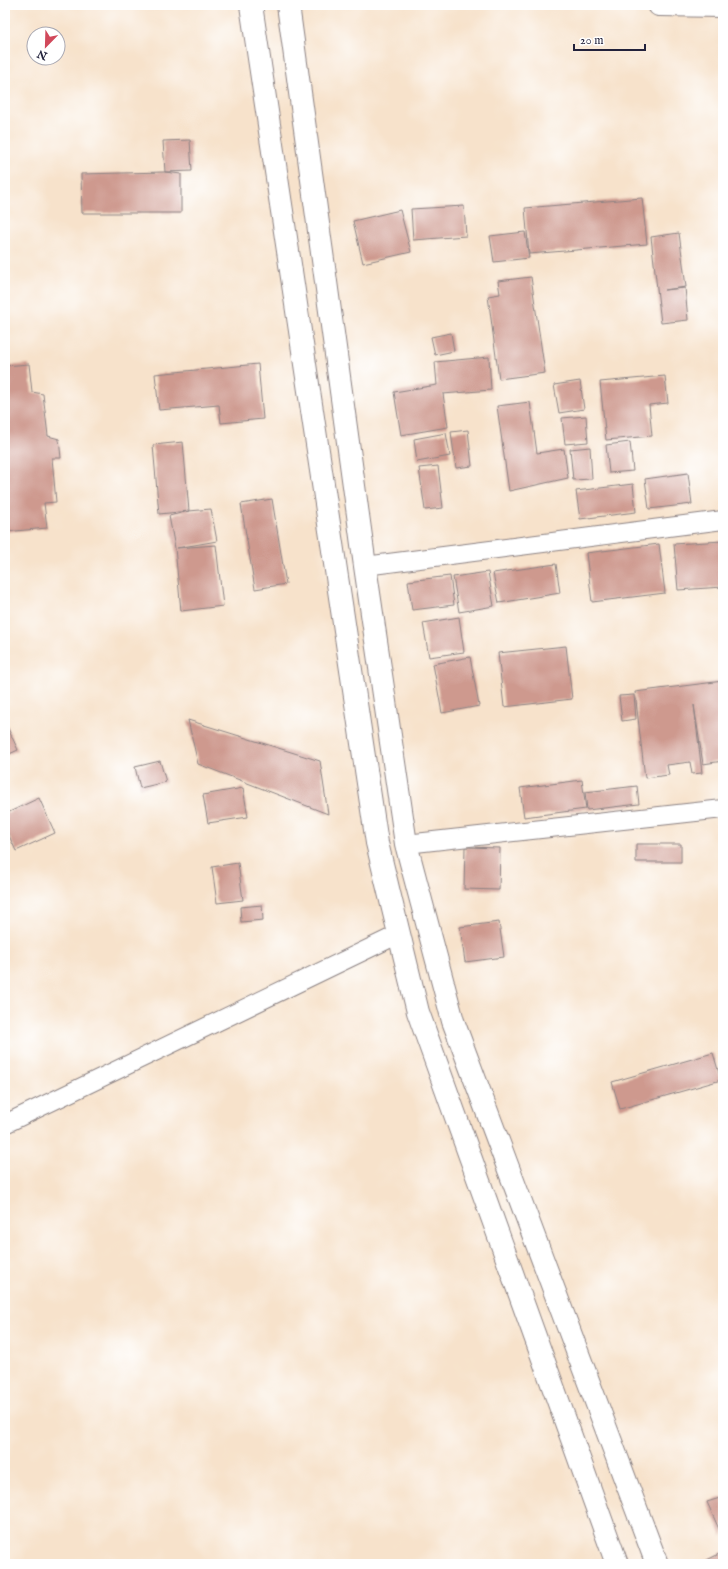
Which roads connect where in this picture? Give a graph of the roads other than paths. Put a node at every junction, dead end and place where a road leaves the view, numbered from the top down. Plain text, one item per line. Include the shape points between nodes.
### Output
1 (252, 5) edge
2 (288, 5) edge
3 (659, 5) edge
4 (723, 6) edge
5 (723, 520) edge
6 (365, 566) junction
7 (723, 809) edge
8 (406, 844) junction
9 (400, 934) junction
10 (5, 1124) edge
11 (617, 1564) edge
12 (657, 1564) edge

1 - 9 street via 378,843
2 - 6 street
3 - 4 street
5 - 6 street
6 - 8 street
7 - 8 street
8 - 12 street via 453,1021
9 - 10 street
9 - 11 street via 418,1012

